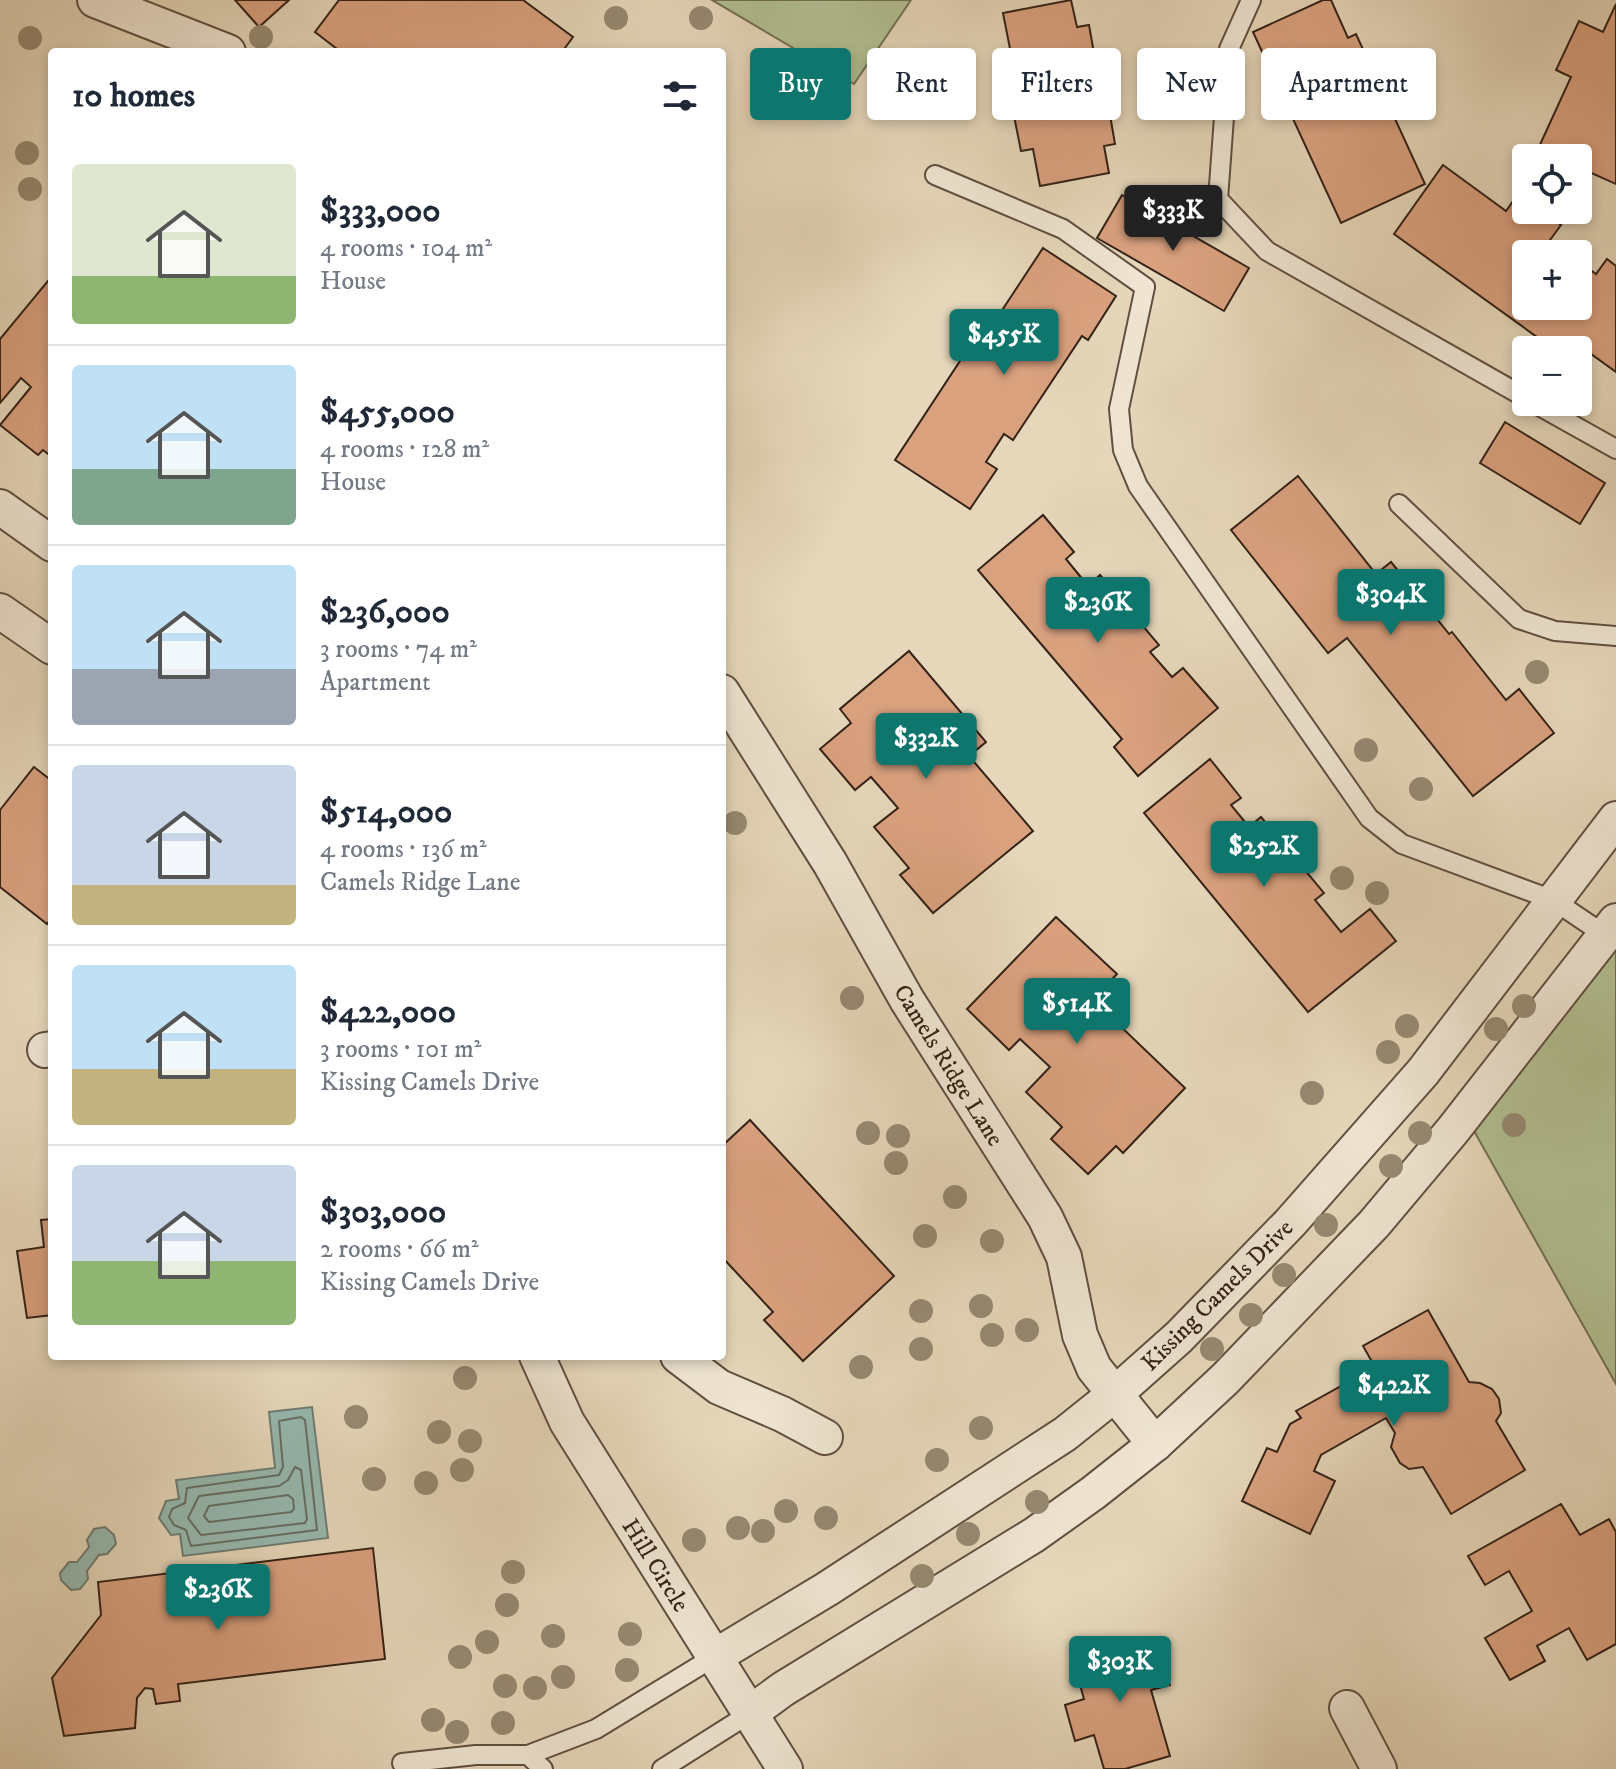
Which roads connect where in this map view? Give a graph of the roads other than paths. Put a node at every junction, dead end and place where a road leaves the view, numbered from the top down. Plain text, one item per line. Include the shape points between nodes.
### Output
1 (95, 0) edge
2 (1251, 0) edge
3 (218, 48) edge
4 (935, 175) dead end
5 (1512, 390) edge
6 (1557, 416) edge
7 (1616, 449) edge
8 (1399, 504) dead end
9 (0, 507) edge
10 (48, 541) edge
11 (0, 611) edge
12 (1616, 636) edge
13 (48, 644) edge
14 (726, 698) edge
15 (1616, 819) edge
16 (1553, 900) junction
17 (1610, 928) edge
18 (539, 1360) edge
19 (683, 1360) edge
20 (1115, 1394) junction
21 (825, 1437) dead end
22 (1155, 1444) junction
23 (714, 1657) junction
24 (1347, 1708) dead end
25 (749, 1714) junction
26 (528, 1755) junction
27 (402, 1763) dead end
28 (543, 1769) edge
29 (662, 1769) edge
30 (785, 1769) edge
31 (1379, 1769) edge

1 - 3 street
2 - 5 lane via 1229,49 1218,199 1267,251
4 - 16 lane via 1063,229 1145,287 1119,409 1123,450 1138,486 1369,818 1402,844
6 - 7 lane
8 - 12 lane via 1519,619 1555,631
9 - 10 street
11 - 13 street
14 - 20 street, Camels Ridge Lane via 1045,1217 1064,1257 1080,1335 1094,1368
15 - 16 street, Kissing Camels Drive
16 - 17 lane
16 - 20 street, Kissing Camels Drive via 1423,1072 1290,1223
17 - 22 street via 1374,1224
18 - 23 street, Hill Circle via 567,1422
19 - 21 street via 719,1387
20 - 22 street, Camels Ridge Lane
20 - 23 street, Kissing Camels Drive via 1065,1434
22 - 25 street via 1034,1535
23 - 25 street, Hill Circle
23 - 26 lane via 596,1729
24 - 31 street
25 - 29 lane
25 - 30 street, Hill Circle
26 - 27 lane
26 - 28 lane

